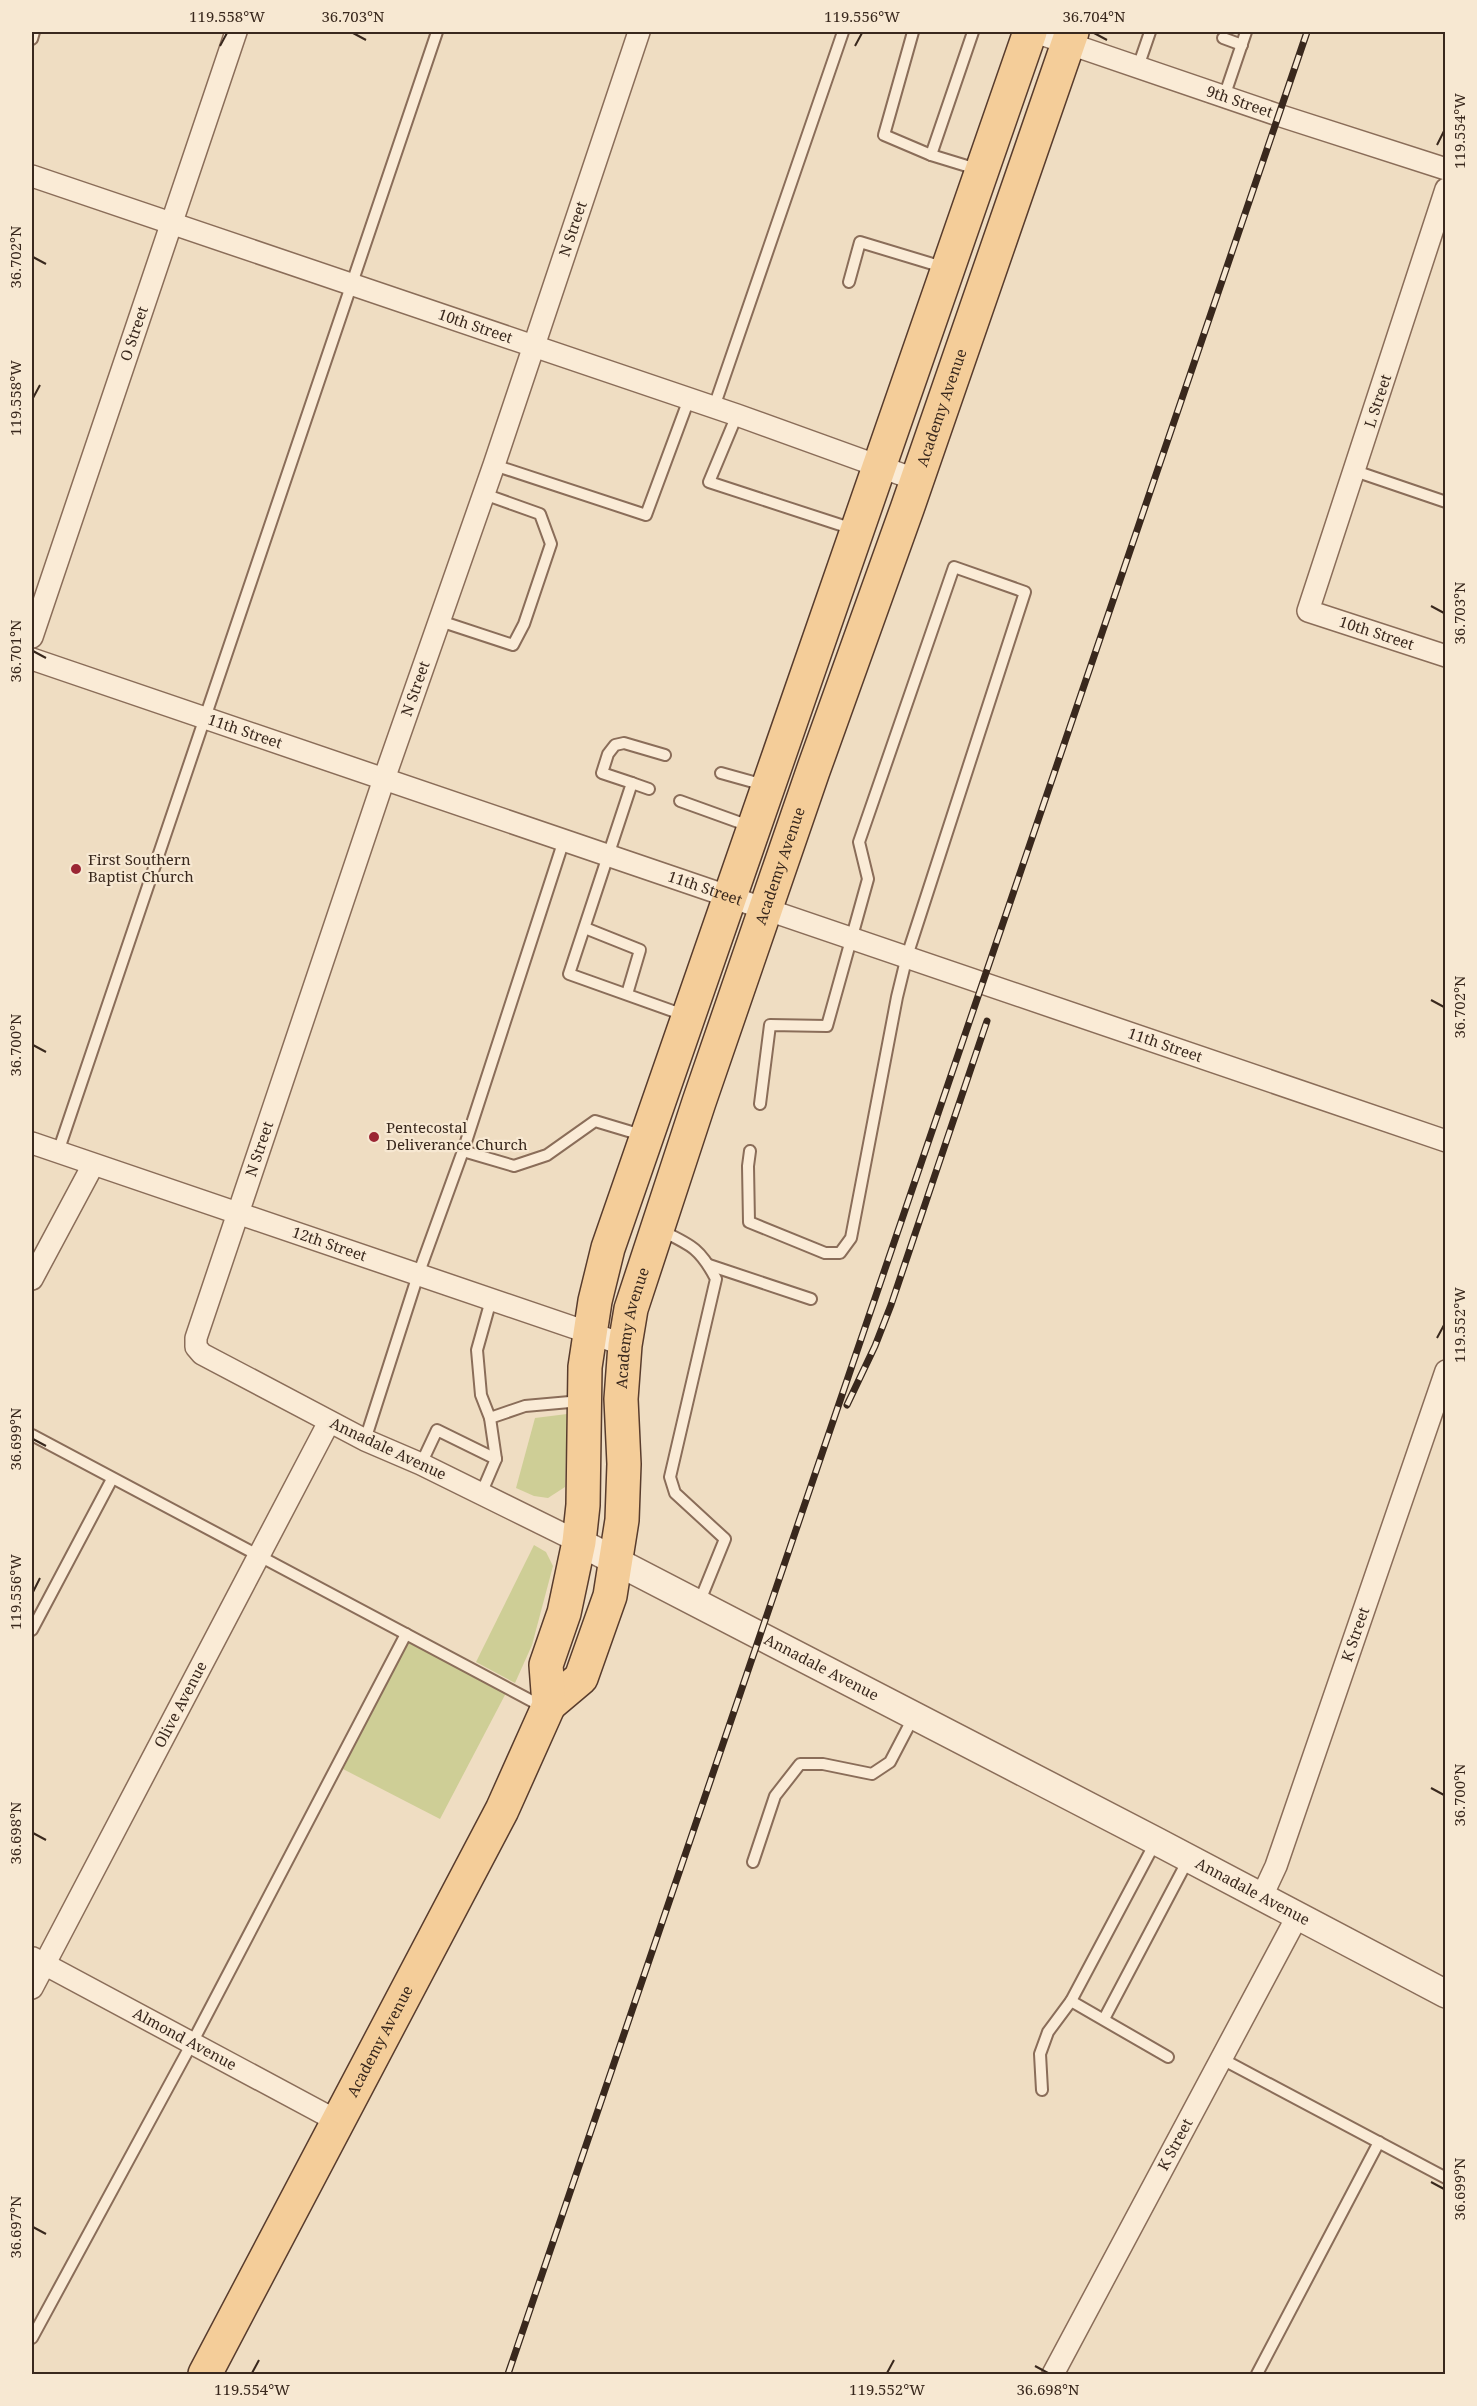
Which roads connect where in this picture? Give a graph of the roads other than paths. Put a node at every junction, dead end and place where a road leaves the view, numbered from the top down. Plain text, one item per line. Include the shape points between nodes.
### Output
1 (34, 32) edge
2 (236, 32) edge
3 (437, 32) edge
4 (639, 32) edge
5 (843, 32) edge
6 (913, 32) edge
7 (973, 32) edge
8 (1033, 32) edge
9 (1150, 32) edge
10 (1246, 32) edge
11 (1070, 37) edge
12 (1223, 38) dead end
13 (32, 39) edge
14 (1242, 45) junction
15 (1138, 68) junction
16 (1224, 97) junction
17 (932, 156) junction
18 (1446, 169) edge
19 (983, 171) junction
20 (32, 176) edge
21 (1446, 189) edge
22 (171, 223) junction
23 (949, 269) junction
24 (849, 282) dead end
25 (352, 284) junction
26 (532, 346) junction
27 (689, 399) junction
28 (714, 407) junction
29 (737, 415) junction
30 (494, 465) junction
31 (879, 466) junction
32 (1355, 471) junction
33 (917, 480) junction
34 (484, 494) junction
35 (1446, 502) edge
36 (856, 531) junction
37 (1308, 611) joint
38 (440, 621) junction
39 (32, 637) edge
40 (1446, 656) edge
41 (32, 659) edge
42 (204, 718) junction
43 (665, 755) dead end
44 (721, 773) dead end
45 (384, 779) junction
46 (632, 783) junction
47 (770, 786) junction
48 (649, 789) dead end
49 (680, 801) dead end
50 (755, 828) junction
51 (564, 840) junction
52 (609, 856) junction
53 (730, 896) junction
54 (766, 909) junction
55 (585, 928) junction
56 (851, 937) junction
57 (907, 956) junction
58 (627, 994) junction
59 (688, 1017) junction
60 (663, 1090) junction
61 (760, 1104) dead end
62 (648, 1137) junction
63 (1446, 1141) edge
64 (32, 1143) edge
65 (463, 1151) junction
66 (750, 1151) dead end
67 (58, 1152) junction
68 (93, 1165) junction
69 (240, 1213) junction
70 (657, 1229) junction
71 (709, 1265) junction
72 (418, 1275) junction
73 (32, 1279) edge
74 (811, 1299) dead end
75 (491, 1300) junction
76 (589, 1334) junction
77 (625, 1345) junction
78 (196, 1347) joint
79 (1446, 1371) edge
80 (584, 1400) junction
81 (489, 1418) junction
82 (329, 1422) junction
83 (32, 1435) edge
84 (365, 1440) junction
85 (496, 1459) junction
86 (421, 1464) junction
87 (112, 1479) junction
88 (481, 1494) junction
89 (579, 1542) junction
90 (259, 1556) junction
91 (616, 1560) junction
92 (699, 1604) junction
93 (32, 1630) edge
94 (406, 1634) junction
95 (548, 1707) junction
96 (914, 1716) junction
97 (1156, 1841) junction
98 (1189, 1858) junction
99 (753, 1862) dead end
100 (1262, 1896) junction
101 (1298, 1915) junction
102 (38, 1961) edge
103 (32, 1988) edge
104 (1446, 1994) edge
105 (1071, 2001) junction
106 (1104, 2019) junction
107 (192, 2043) junction
108 (1168, 2057) dead end
109 (1222, 2059) junction
110 (1042, 2090) dead end
111 (339, 2122) junction
112 (1379, 2142) junction
113 (1446, 2178) edge
114 (32, 2338) edge
115 (205, 2374) edge
116 (1053, 2374) edge
117 (1257, 2374) edge

1 - 13 lane
2 - 22 street, O Street
3 - 25 lane
4 - 26 street, N Street
5 - 28 lane
6 - 17 lane via 884,135
7 - 17 lane
8 - 11 street, 9th Street
8 - 19 main road, Academy Avenue
9 - 15 lane
10 - 14 lane
11 - 15 street, 9th Street
11 - 33 main road, Academy Avenue
12 - 14 lane
14 - 16 lane
15 - 16 street, 9th Street
16 - 18 street, 9th Street
17 - 19 lane
19 - 23 main road, Academy Avenue
20 - 22 street, 10th Street
21 - 32 street, L Street
22 - 25 street, 10th Street
22 - 39 street, O Street
23 - 24 lane via 860,242
23 - 31 main road, Academy Avenue
25 - 26 street, 10th Street
25 - 42 lane
26 - 27 street, 10th Street
26 - 30 street, N Street
27 - 28 street, 10th Street
27 - 30 lane via 646,515
28 - 29 street, 10th Street
29 - 31 street, 10th Street
29 - 36 lane via 710,482
30 - 34 street, N Street
31 - 33 street, 10th Street
31 - 36 main road, Academy Avenue
32 - 35 lane
32 - 37 street, L Street
33 - 54 main road, Academy Avenue
34 - 38 street, N Street
34 - 38 lane via 540,514 551,544 524,624 513,645
36 - 47 main road, Academy Avenue
37 - 40 street, 10th Street
38 - 45 street, N Street
41 - 42 street, 11th Street
42 - 45 street, 11th Street
42 - 67 lane
43 - 46 lane via 624,743 615,745 602,772
44 - 47 lane
45 - 51 street, 11th Street
45 - 69 street, N Street
46 - 48 lane
46 - 52 lane
47 - 50 main road, Academy Avenue
49 - 50 lane
50 - 53 main road, Academy Avenue
51 - 52 street, 11th Street
51 - 65 lane
52 - 53 street, 11th Street
52 - 55 lane
53 - 54 street, 11th Street
53 - 59 main road, Academy Avenue
54 - 56 street, 11th Street
54 - 70 main road, Academy Avenue
55 - 58 lane via 640,950
55 - 58 lane via 569,974
56 - 57 street, 11th Street
56 - 57 lane via 868,879 859,842 954,567 1025,592
56 - 61 lane via 827,1026 770,1025
57 - 63 street, 11th Street
57 - 66 lane via 851,1238 840,1253 825,1253 749,1222
58 - 59 lane
59 - 60 main road, Academy Avenue
60 - 62 main road, Academy Avenue
60 - 70 main road via 666,1133 647,1200 650,1221
62 - 65 lane via 595,1121 547,1155 514,1166
62 - 76 main road, Academy Avenue via 608,1248
64 - 67 street, 12th Street
65 - 72 lane
67 - 68 street, 12th Street
68 - 69 street, 12th Street
68 - 73 street
69 - 72 street, 12th Street
69 - 78 street, N Street
70 - 71 lane via 693,1247
70 - 77 main road, Academy Avenue via 631,1309
71 - 74 lane
71 - 92 lane via 716,1279 670,1477 675,1493 725,1539
72 - 75 street, 12th Street
72 - 84 lane
75 - 76 street, 12th Street
75 - 81 lane via 477,1350 481,1395
76 - 77 street, 12th Street
76 - 80 main road, Academy Avenue
77 - 91 main road, Academy Avenue via 621,1399 624,1464
78 - 82 street, Annadale Avenue via 202,1354
79 - 100 street, K Street via 1276,1866
80 - 81 lane via 525,1406
80 - 89 main road, Academy Avenue
81 - 85 lane
82 - 84 street, Annadale Avenue
82 - 90 street, Olive Avenue
83 - 87 lane
84 - 86 street, Annadale Avenue
85 - 86 lane via 437,1430
85 - 88 lane
86 - 88 street, Annadale Avenue
87 - 90 lane
87 - 93 lane
88 - 89 street, Annadale Avenue
89 - 91 street, Annadale Avenue
89 - 95 main road, Academy Avenue via 564,1613 546,1665
90 - 94 lane
90 - 102 street, Olive Avenue
91 - 92 street, Annadale Avenue
91 - 95 main road, Academy Avenue via 609,1596 581,1678
92 - 96 street, Annadale Avenue
94 - 95 lane
94 - 107 lane
95 - 111 main road, Academy Avenue via 502,1810
96 - 97 street, Annadale Avenue
96 - 99 lane via 890,1762 872,1774 823,1764 800,1764 776,1796
97 - 98 street, Annadale Avenue
97 - 105 lane
98 - 100 street, Annadale Avenue
98 - 106 lane
100 - 101 street, Annadale Avenue
101 - 104 street, Annadale Avenue
101 - 109 street, K Street
102 - 103 street, Olive Avenue
102 - 107 street, Almond Avenue
105 - 106 lane
105 - 110 lane via 1048,2032 1040,2054
106 - 108 lane
107 - 111 street, Almond Avenue
107 - 114 lane
109 - 112 lane
109 - 116 street, K Street
111 - 115 main road, Academy Avenue
112 - 113 lane
112 - 117 lane

